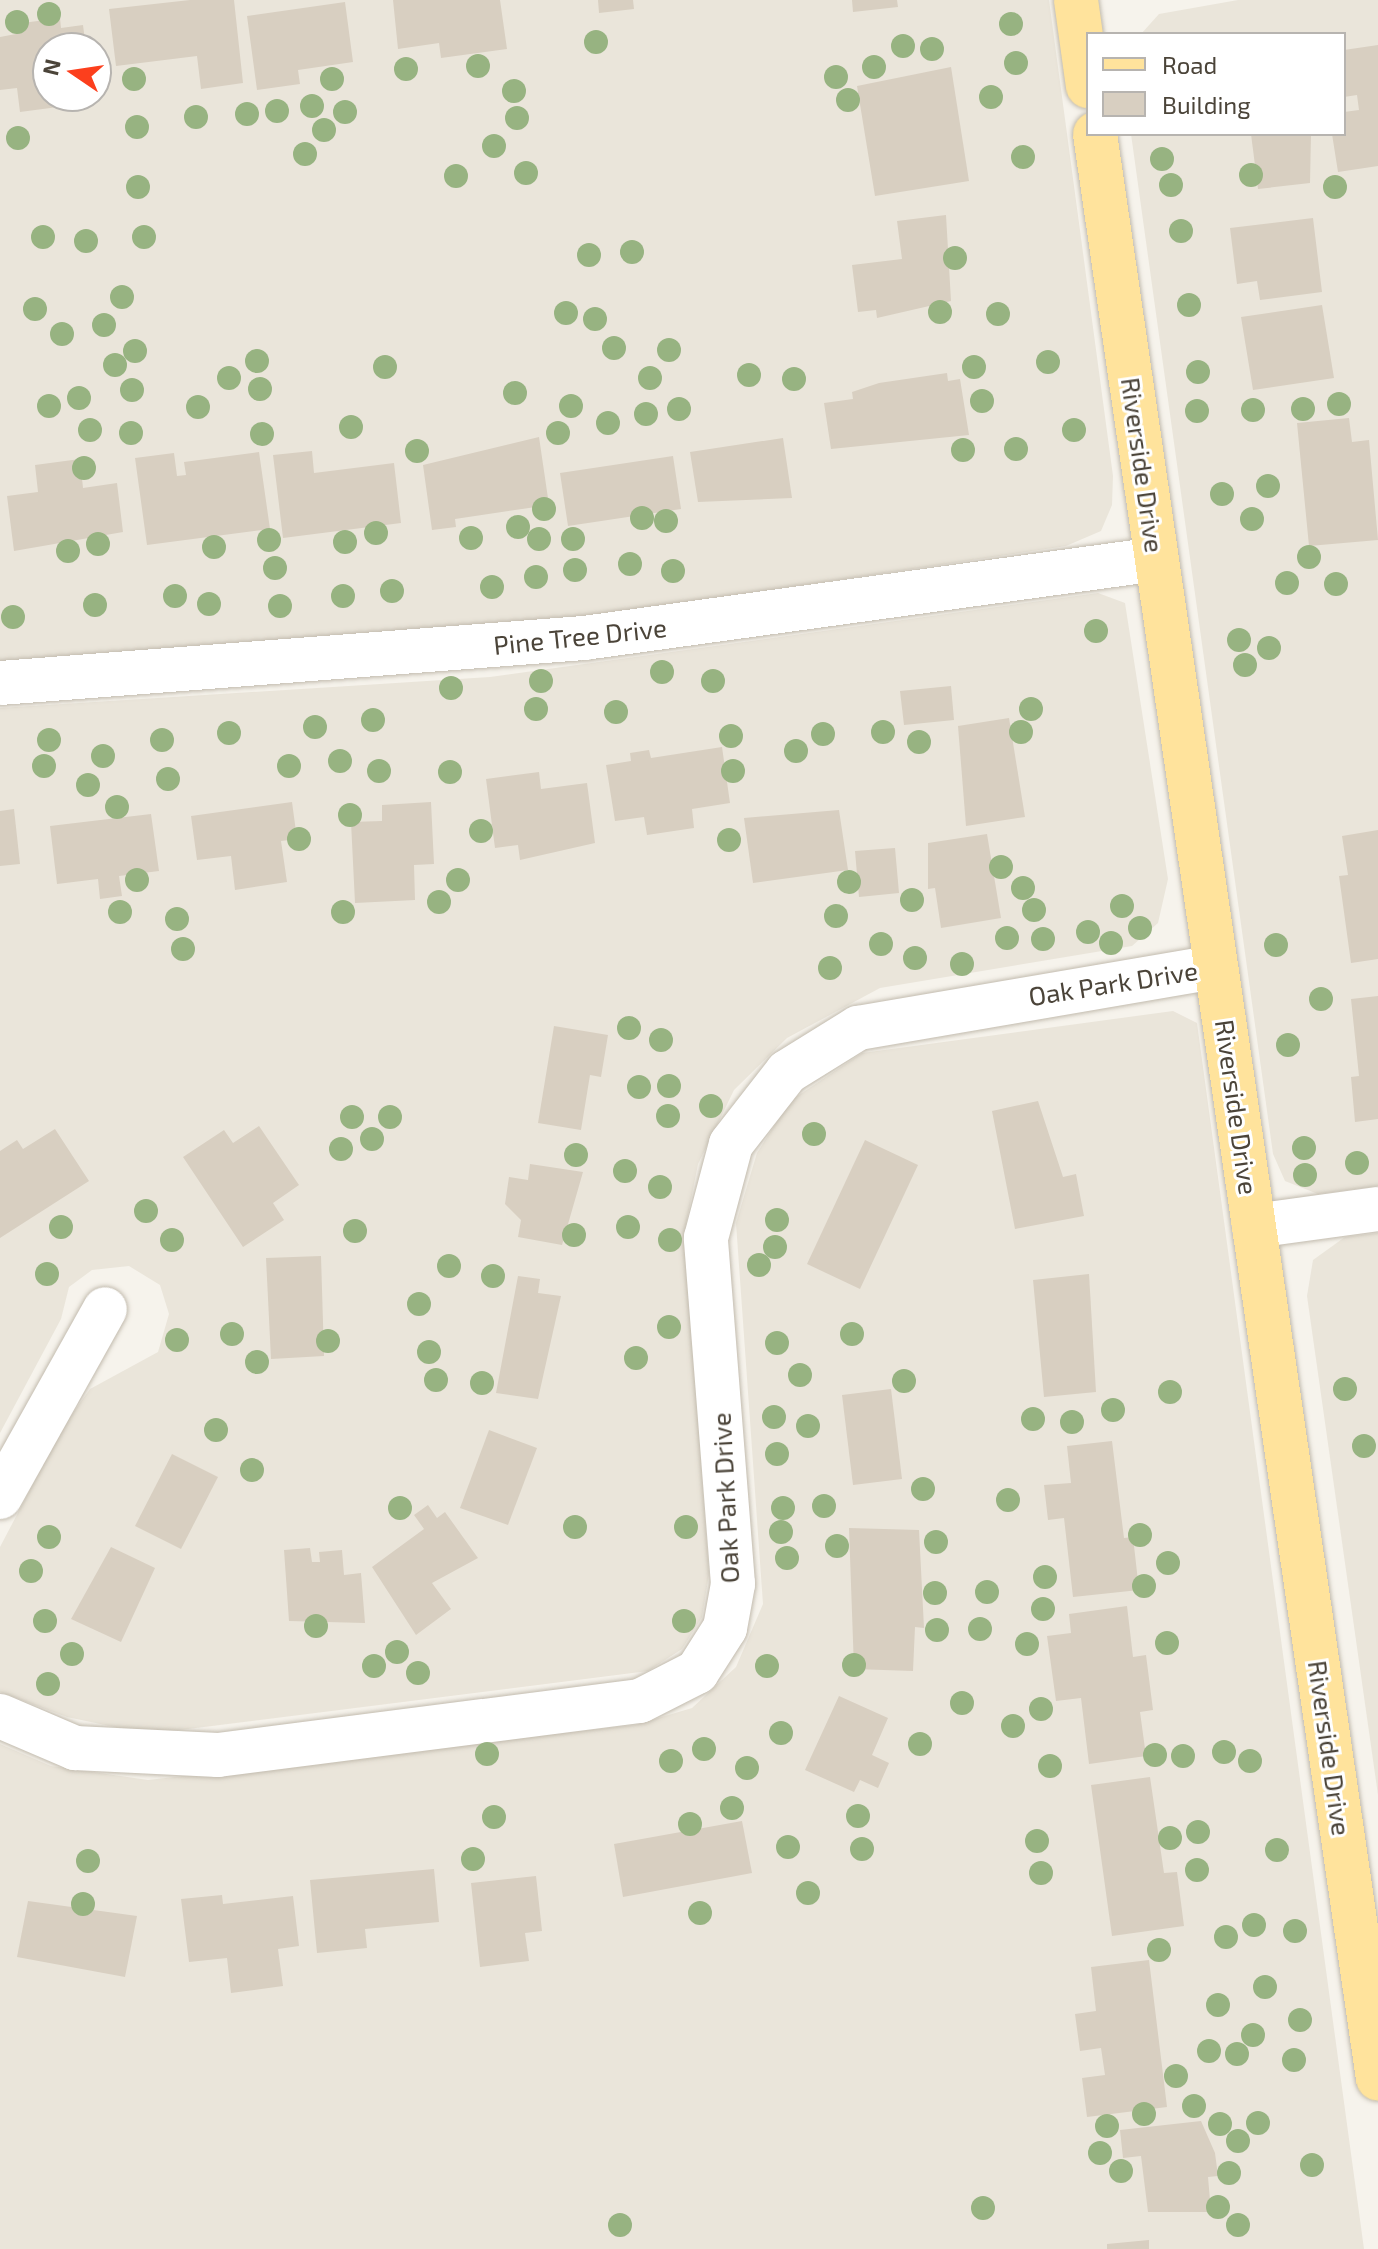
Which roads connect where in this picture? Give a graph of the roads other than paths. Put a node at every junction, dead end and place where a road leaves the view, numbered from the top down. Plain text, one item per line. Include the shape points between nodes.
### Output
1 (1076, 0) edge
2 (1086, 72) edge
3 (1095, 136) edge
4 (1157, 559) junction
5 (0, 683) edge
6 (1216, 967) junction
7 (1378, 1209) edge
8 (1254, 1226) junction
9 (105, 1309) dead end
10 (0, 1497) edge
11 (0, 1716) edge
12 (1378, 2079) edge

1 - 2 main road
3 - 4 main road, Riverside Drive
4 - 5 street, Pine Tree Drive via 584,638
4 - 6 main road, Riverside Drive
6 - 8 main road, Riverside Drive
6 - 11 street, Oak Park Drive via 858,1028 787,1072 731,1144 706,1238 733,1584 725,1628 697,1672 640,1701 218,1755 75,1748
7 - 8 street
8 - 12 main road, Riverside Drive
9 - 10 street

